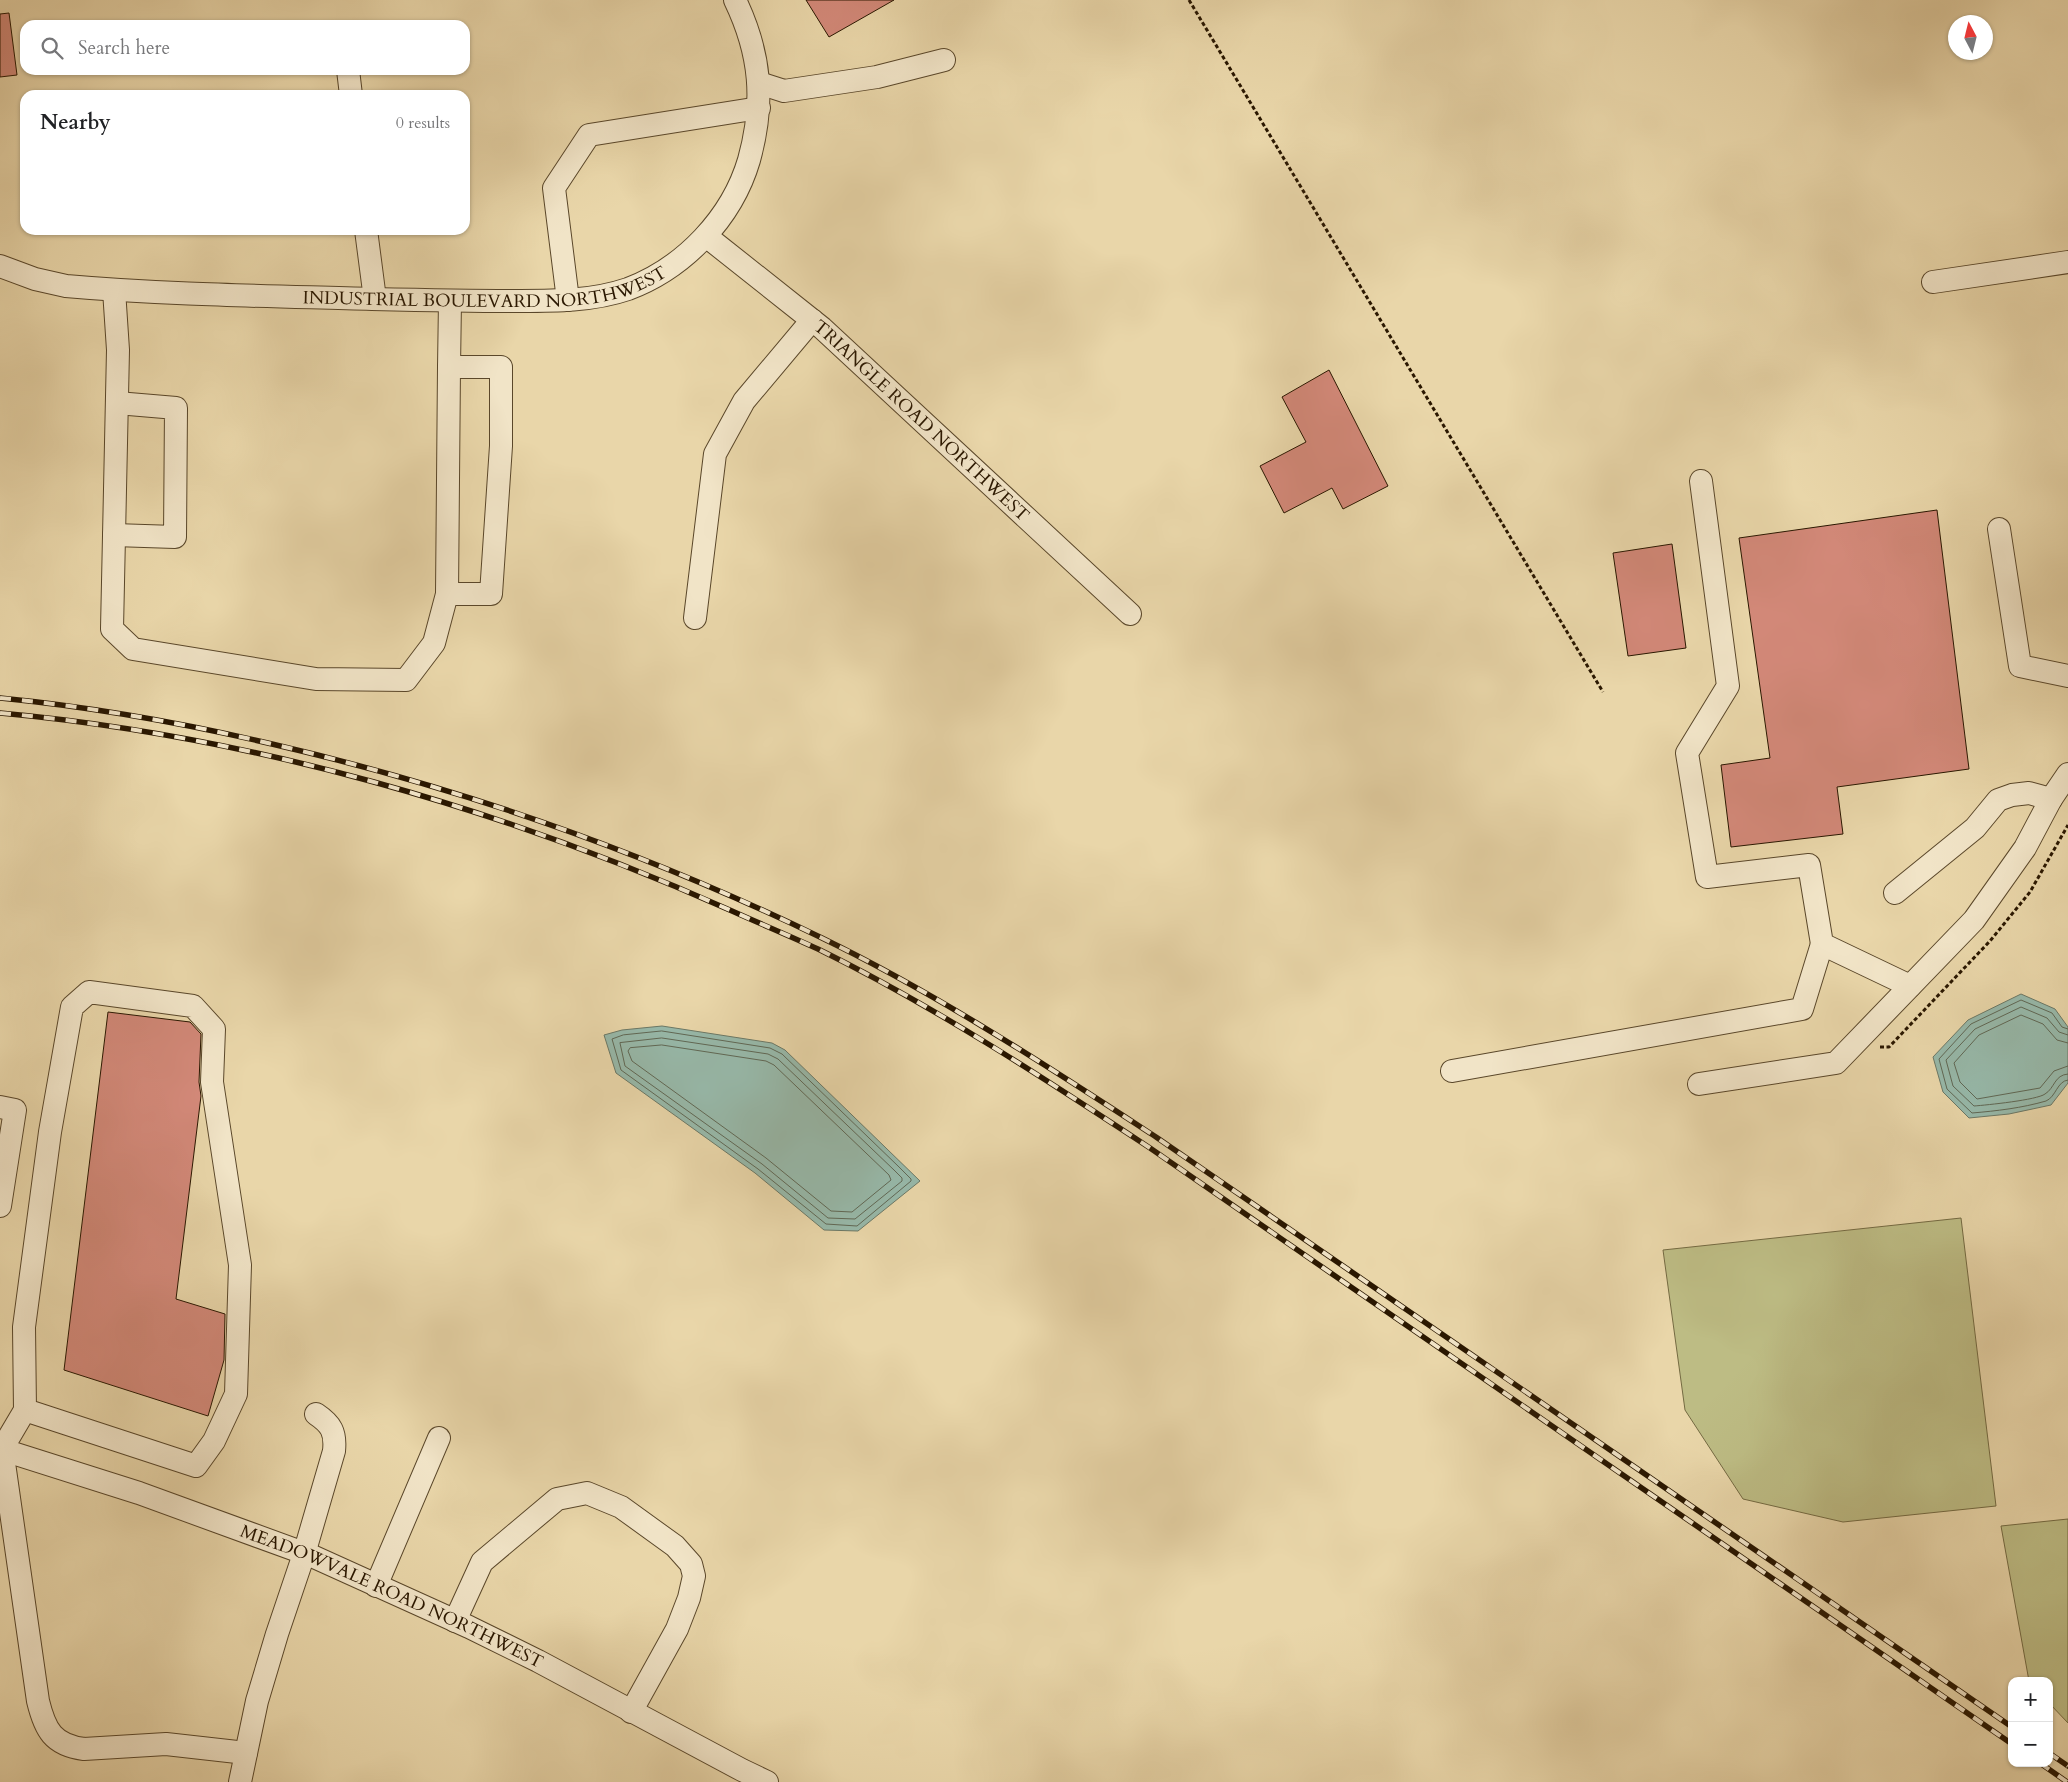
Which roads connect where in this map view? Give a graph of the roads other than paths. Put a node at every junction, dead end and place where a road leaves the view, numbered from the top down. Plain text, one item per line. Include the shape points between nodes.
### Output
1 (734, 0) edge
2 (944, 60) dead end
3 (349, 75) edge
4 (759, 83) junction
5 (350, 90) edge
6 (759, 108) junction
7 (367, 235) edge
8 (706, 236) junction
9 (2068, 262) edge
10 (0, 266) edge
11 (1933, 282) dead end
12 (114, 290) junction
13 (375, 299) junction
14 (568, 300) junction
15 (450, 301) junction
16 (812, 320) junction
17 (448, 367) junction
18 (117, 403) junction
19 (1701, 481) dead end
20 (1999, 529) dead end
21 (114, 535) junction
22 (447, 594) junction
23 (1130, 614) dead end
24 (695, 618) dead end
25 (2068, 676) edge
26 (2068, 774) edge
27 (2051, 799) junction
28 (1895, 893) dead end
29 (1822, 944) junction
30 (1910, 986) junction
31 (1452, 1070) dead end
32 (1699, 1084) dead end
33 (0, 1107) edge
34 (0, 1206) edge
35 (25, 1410) junction
36 (316, 1414) dead end
37 (439, 1438) dead end
38 (1, 1449) edge
39 (4, 1495) edge
40 (304, 1554) junction
41 (376, 1586) junction
42 (455, 1621) junction
43 (631, 1712) junction
44 (246, 1753) junction
45 (240, 1782) edge
46 (767, 1782) edge

1 - 4 street, INDUSTRIAL BOULEVARD NORTHWEST via 755,54
2 - 4 street via 878,76 784,91
3 - 5 street
4 - 6 street, INDUSTRIAL BOULEVARD NORTHWEST
6 - 8 street, INDUSTRIAL BOULEVARD NORTHWEST via 746,168
6 - 14 street via 589,135 554,188
7 - 13 street
8 - 14 street, INDUSTRIAL BOULEVARD NORTHWEST via 656,276 600,297
8 - 16 street, TRIANGLE ROAD NORTHWEST
9 - 11 street
10 - 12 street, INDUSTRIAL BOULEVARD NORTHWEST via 35,280
12 - 13 street, INDUSTRIAL BOULEVARD NORTHWEST
12 - 18 street
13 - 15 street, INDUSTRIAL BOULEVARD NORTHWEST
14 - 15 street, INDUSTRIAL BOULEVARD NORTHWEST
15 - 17 street
16 - 23 street, TRIANGLE ROAD NORTHWEST
16 - 24 street via 744,401 715,454
17 - 22 street
17 - 22 street via 502,367 491,594
18 - 21 street
18 - 21 street via 176,408 175,537
19 - 29 street via 1728,686 1687,753 1707,877 1809,866
20 - 25 street via 2020,666
21 - 22 street via 112,629 133,649 316,679 406,680 434,643
26 - 27 street
27 - 28 street via 2029,793 1998,800 1975,828
27 - 30 street via 2025,848 1974,920
29 - 30 street
29 - 31 street via 1802,1009
30 - 32 street via 1836,1063
33 - 34 street via 14,1110
35 - 35 street via 24,1327 32,1257 72,1007 88,992 193,1006 214,1029 212,1082 240,1265 236,1394 214,1440 196,1466
35 - 38 street
36 - 40 street via 328,1422 335,1440
37 - 41 street
38 - 39 street
38 - 40 street, MEADOWVALE ROAD NORTHWEST via 139,1493
39 - 44 street via 38,1701 50,1733 60,1742 84,1750 166,1744
40 - 41 street, MEADOWVALE ROAD NORTHWEST
40 - 44 street via 277,1634
41 - 42 street, MEADOWVALE ROAD NORTHWEST
42 - 43 street, MEADOWVALE ROAD NORTHWEST via 538,1661
42 - 43 street via 482,1562 557,1499 587,1493 621,1507 674,1546 691,1564 694,1576 677,1629
43 - 46 street, MEADOWVALE ROAD NORTHWEST
44 - 45 street

